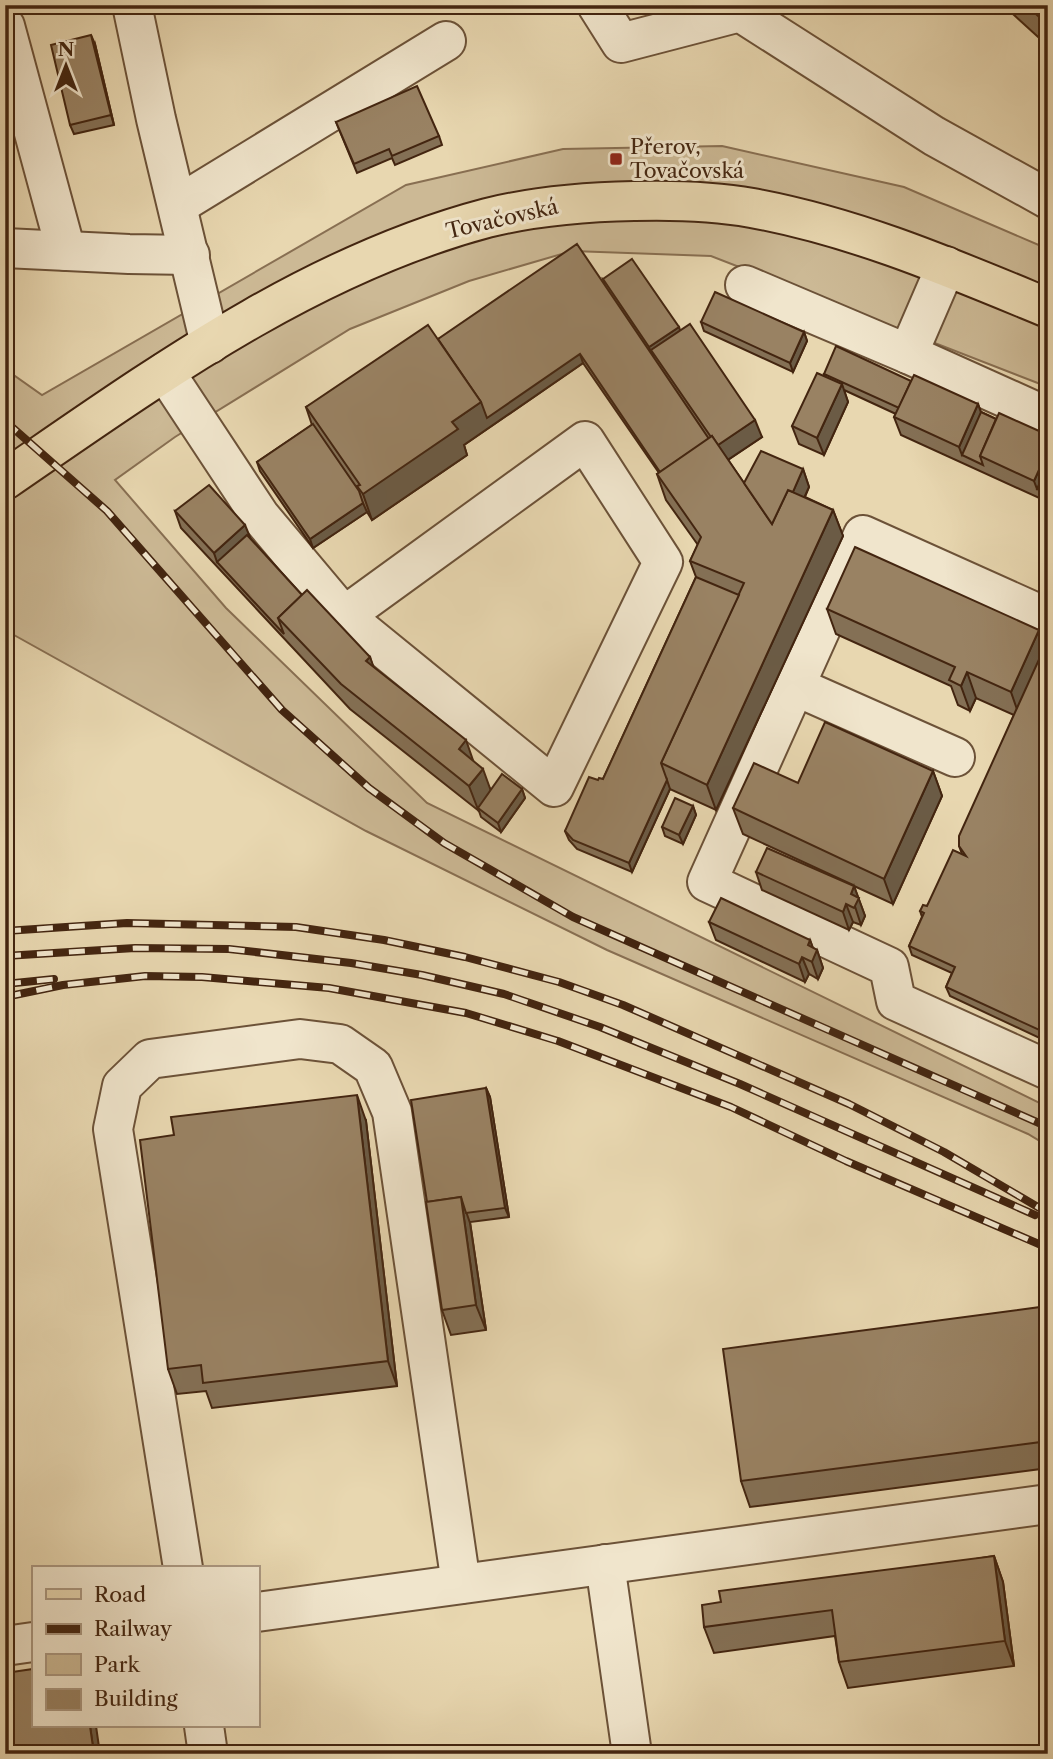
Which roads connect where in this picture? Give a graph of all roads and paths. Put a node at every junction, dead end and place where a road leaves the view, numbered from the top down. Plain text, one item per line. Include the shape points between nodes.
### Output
1 (132, 5) edge
2 (597, 5) edge
3 (740, 9) edge
4 (5, 26) edge
5 (446, 41) dead end
6 (1048, 199) edge
7 (178, 205) junction
8 (5, 248) edge
9 (66, 251) junction
10 (190, 255) junction
11 (946, 266) junction
12 (744, 285) dead end
13 (1048, 308) edge
14 (210, 344) junction
15 (908, 354) junction
16 (165, 372) junction
17 (1048, 417) edge
18 (5, 480) edge
19 (344, 616) junction
20 (1048, 618) edge
21 (797, 687) junction
22 (955, 757) dead end
23 (1048, 1070) edge
24 (1048, 1504) edge
25 (605, 1564) junction
26 (183, 1566) edge
27 (461, 1584) junction
28 (259, 1612) edge
29 (32, 1642) edge
30 (5, 1646) edge
31 (204, 1728) edge
32 (208, 1754) edge
33 (632, 1754) edge

1 - 7 lane
2 - 3 lane via 621,43
3 - 6 lane via 934,136
4 - 9 lane
5 - 7 lane
7 - 10 lane
8 - 9 lane
9 - 10 lane
10 - 14 lane
11 - 13 main road, Tovačovská
11 - 14 main road, Tovačovská via 858,234 750,208 682,200 556,205 489,217 426,236 355,266
11 - 15 lane
12 - 15 lane
14 - 16 main road, Tovačovská
15 - 17 lane
16 - 18 main road, Tovačovská
16 - 19 lane via 260,516
19 - 19 lane via 554,787 663,562 585,441
20 - 21 lane via 863,535
21 - 22 lane
21 - 23 lane via 707,882 889,967 896,1000
24 - 25 lane
25 - 27 lane
25 - 33 lane
26 - 27 lane via 113,1129 121,1086 150,1059 300,1039 340,1044 373,1067 392,1112
27 - 28 lane
29 - 30 lane
31 - 32 lane

